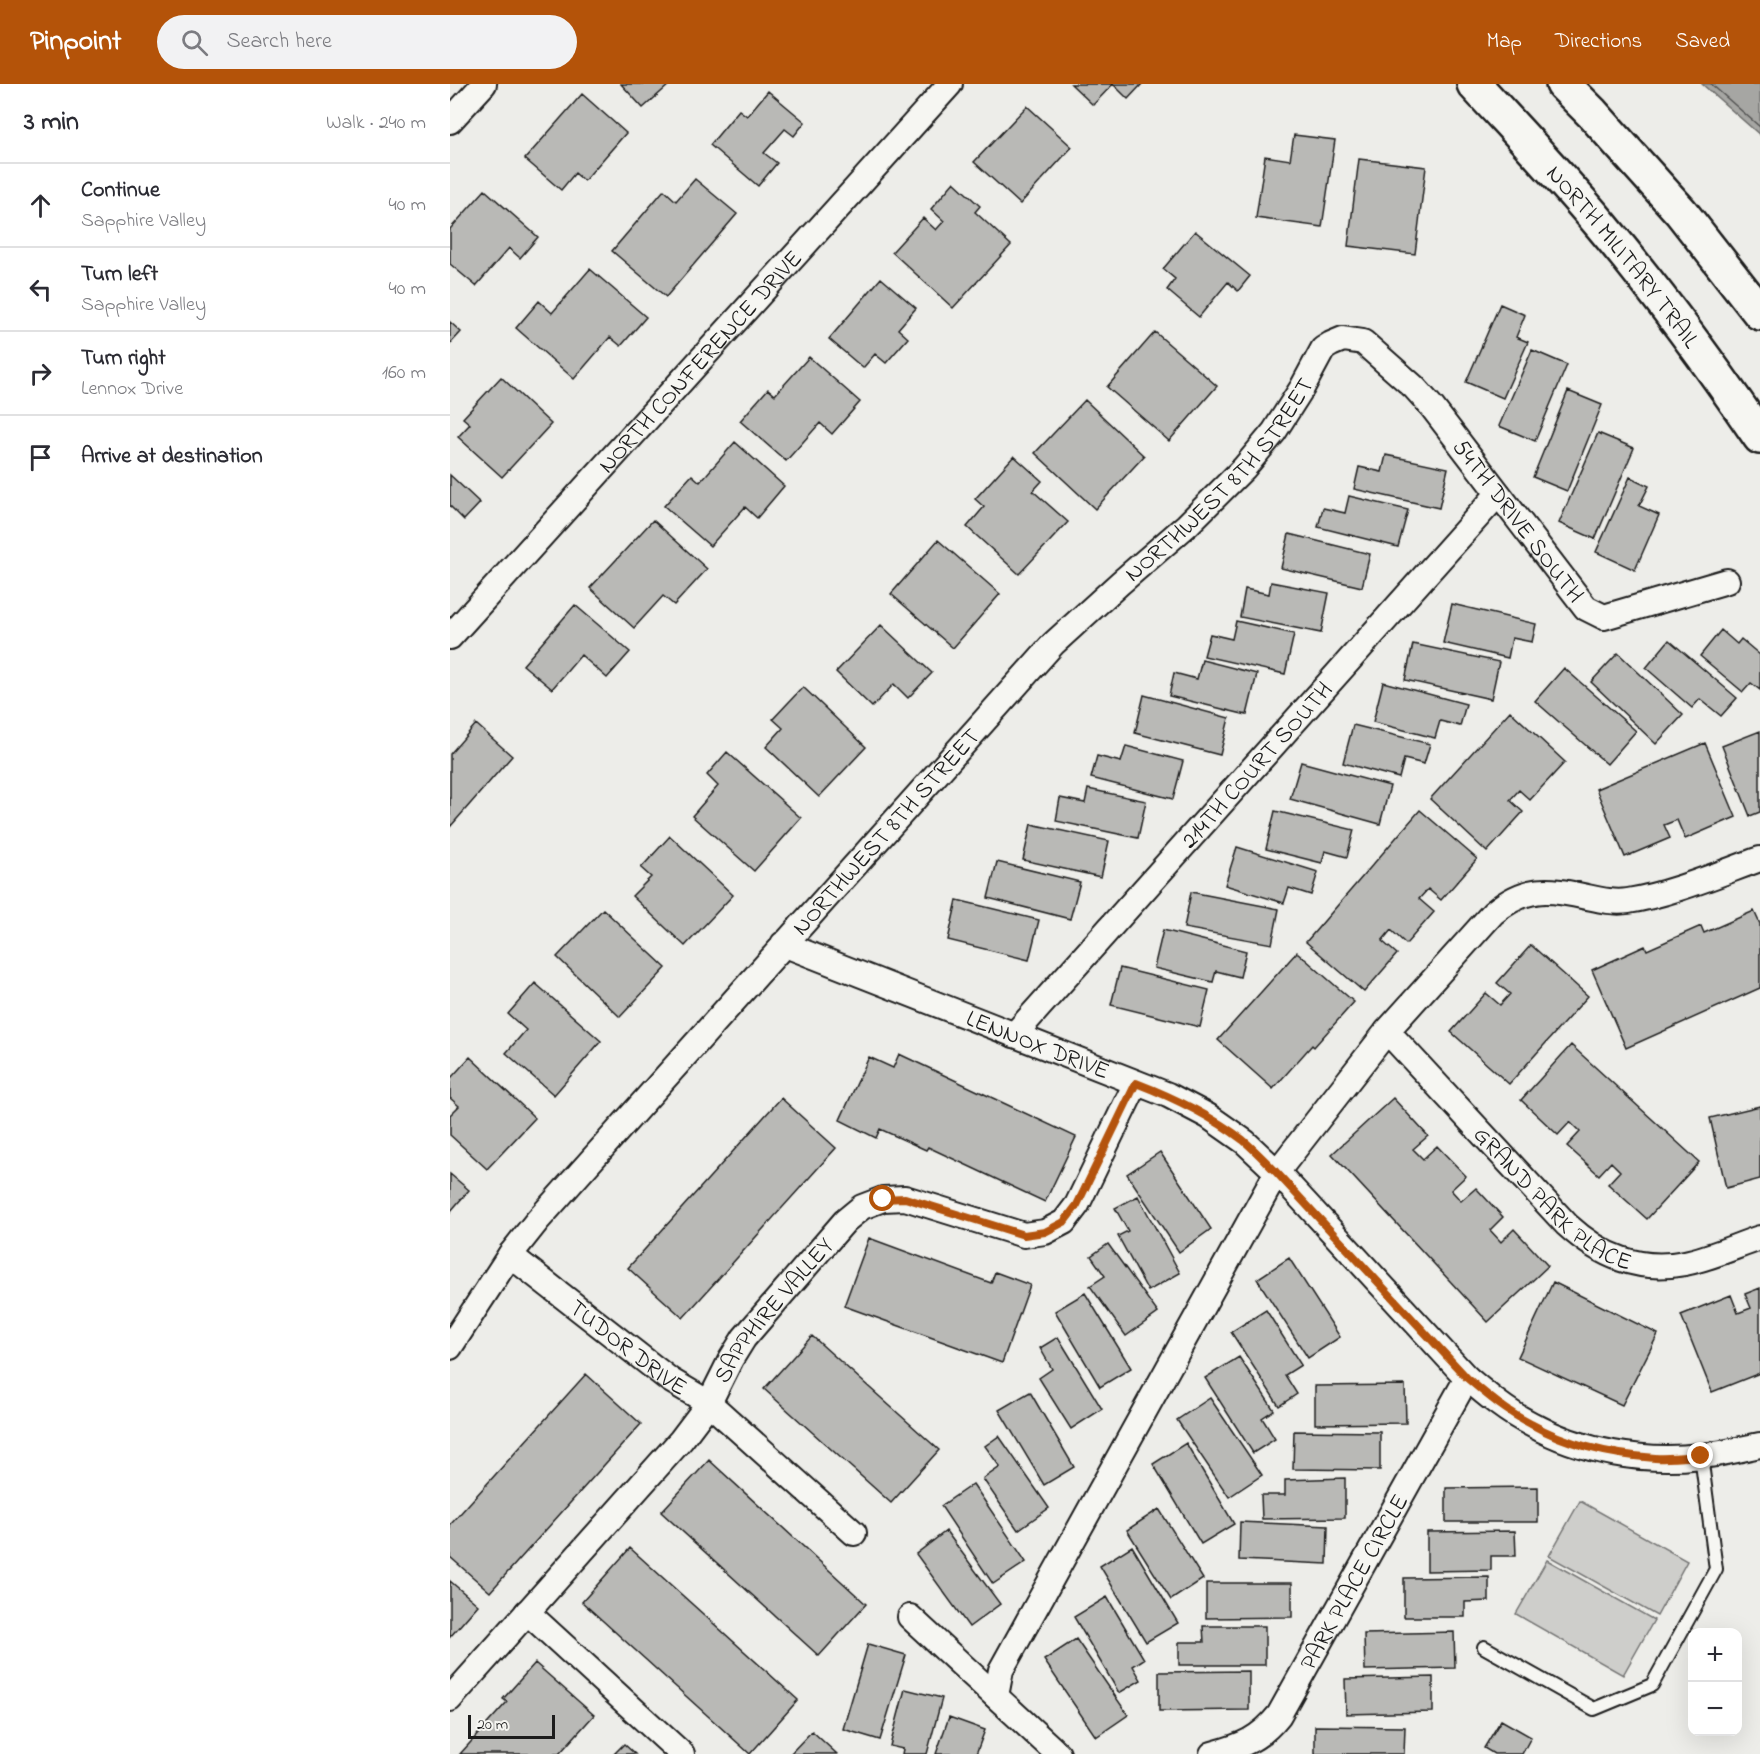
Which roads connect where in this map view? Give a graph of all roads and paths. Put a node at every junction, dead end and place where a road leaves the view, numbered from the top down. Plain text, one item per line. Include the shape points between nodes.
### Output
1 (484, 84) edge
2 (950, 84) edge
3 (1474, 84) edge
4 (1563, 84) edge
5 (450, 121) edge
6 (1760, 313) edge
7 (1343, 339) joint
8 (1760, 437) edge
9 (1498, 494) junction
10 (1727, 581) dead end
11 (450, 637) edge
12 (1760, 859) edge
13 (783, 944) junction
14 (1387, 1031) junction
15 (1014, 1035) junction
16 (1136, 1083) junction
17 (1277, 1173) junction
18 (1760, 1238) edge
19 (510, 1255) junction
20 (450, 1347) edge
21 (1467, 1378) junction
22 (709, 1403) junction
23 (1760, 1445) edge
24 (1701, 1456) junction
25 (854, 1533) dead end
26 (527, 1612) junction
27 (910, 1617) dead end
28 (1484, 1647) dead end
29 (996, 1696) junction
30 (450, 1700) edge
31 (682, 1754) edge
32 (1058, 1754) edge
33 (1212, 1754) edge

1 - 5 street
2 - 11 street, NORTH CONFERENCE DRIVE
3 - 8 main road, NORTH MILITARY TRAIL via 1602,226 1679,323
4 - 6 main road via 1681,212
7 - 9 street, 54TH DRIVE SOUTH via 1363,342 1414,387
7 - 13 street, NORTHWEST 8TH STREET via 1323,349 1274,432 1244,468 1187,525 1053,644
9 - 10 street, 54TH DRIVE SOUTH via 1586,608 1604,617
9 - 15 street, 214TH COURT SOUTH
12 - 14 street via 1640,899 1606,901 1546,890 1508,901
13 - 15 street, LENNOX DRIVE
13 - 19 street, NORTHWEST 8TH STREET
14 - 17 street
14 - 18 street, GRAND PARK PLACE via 1566,1225 1602,1251 1620,1259 1665,1265 1687,1262
15 - 16 street, LENNOX DRIVE
16 - 17 street, LENNOX DRIVE via 1208,1116 1245,1142
16 - 22 street, SAPPHIRE VALLEY via 1077,1205 1064,1222 1045,1232 1024,1235 905,1198 883,1199 862,1207 844,1221 744,1338
17 - 21 street, LENNOX DRIVE
17 - 29 street via 1001,1670
19 - 20 street, NORTHWEST 8TH STREET
19 - 22 street, TUDOR DRIVE via 670,1380
21 - 24 street, LENNOX DRIVE via 1531,1425 1571,1442 1614,1454 1657,1458
21 - 33 street, PARK PLACE CIRCLE via 1279,1714 1252,1741
22 - 25 street, TUDOR DRIVE
22 - 26 street, SAPPHIRE VALLEY via 681,1440
23 - 24 street, LENNOX DRIVE
24 - 28 lane via 1716,1569 1652,1685 1594,1709
26 - 30 street, SAPPHIRE VALLEY
26 - 31 street
27 - 29 street
29 - 32 street

